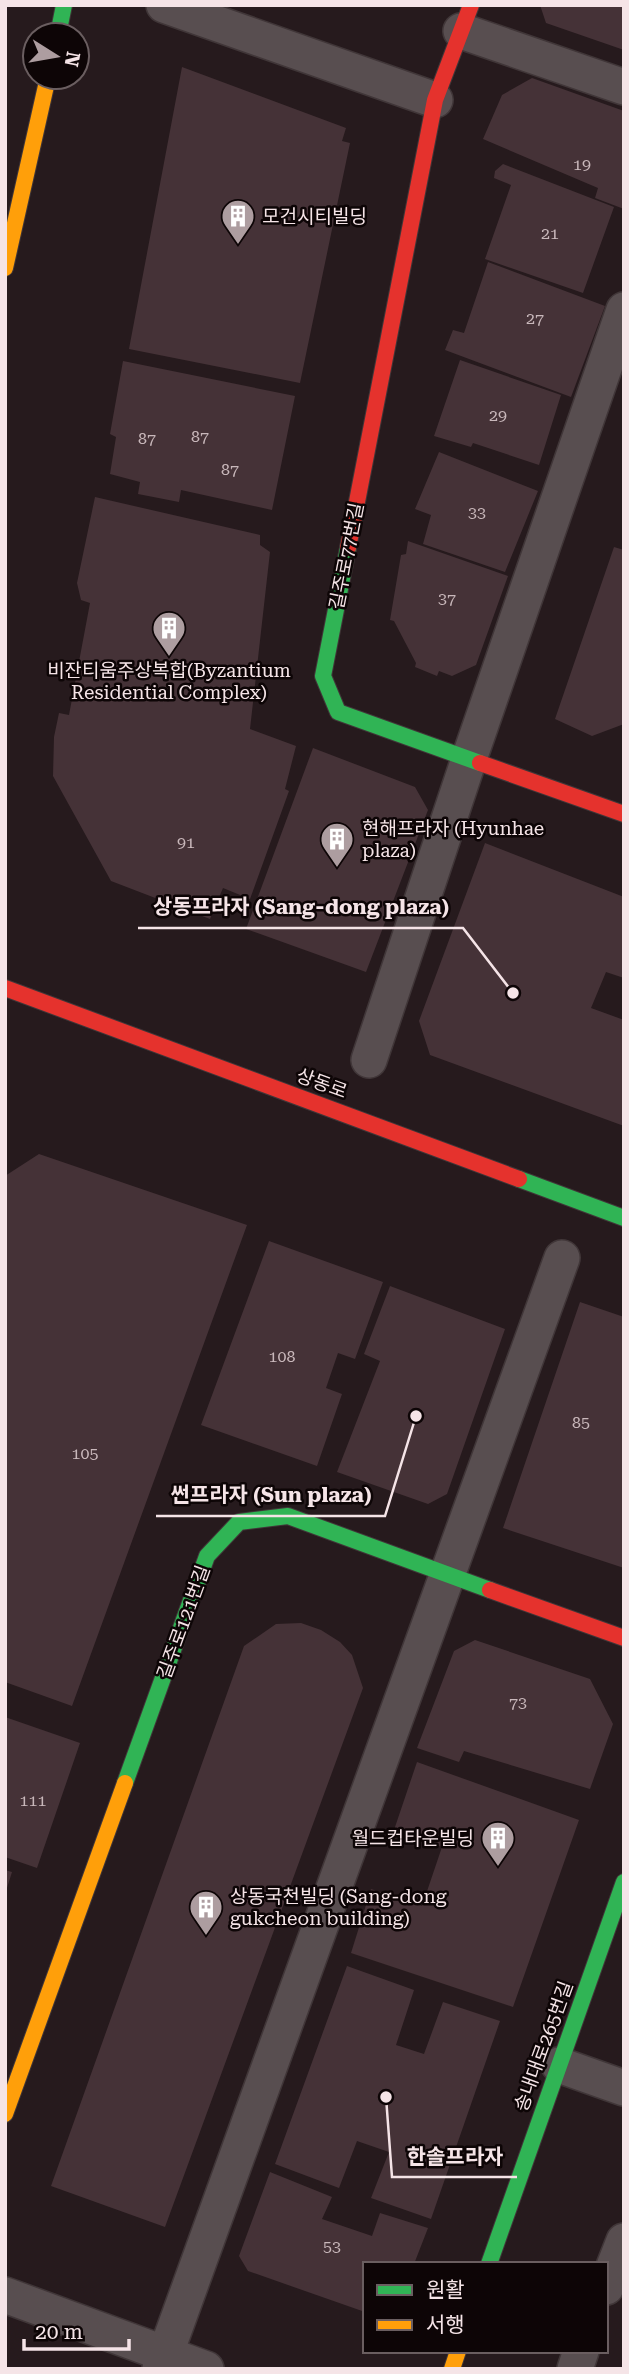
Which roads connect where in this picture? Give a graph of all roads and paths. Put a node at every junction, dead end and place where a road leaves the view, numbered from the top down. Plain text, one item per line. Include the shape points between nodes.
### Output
1 (164, 5) edge
2 (466, 18) edge
3 (624, 87) edge
4 (45, 91) edge
5 (435, 100) junction
6 (5, 268) edge
7 (624, 310) edge
8 (468, 759) junction
9 (624, 814) edge
10 (5, 988) edge
11 (369, 1060) dead end
12 (624, 1218) edge
13 (562, 1258) dead end
14 (447, 1574) junction
15 (624, 1638) edge
16 (624, 1882) edge
17 (559, 2065) junction
18 (624, 2088) edge
19 (5, 2115) edge
20 (624, 2241) edge
21 (490, 2262) edge
22 (608, 2282) edge
23 (5, 2295) edge
24 (163, 2361) edge
25 (206, 2369) edge

1 - 5 street
2 - 3 street
2 - 5 street, 길주로77번길
4 - 6 street
5 - 8 street, 길주로77번길 via 323,676 338,712
7 - 8 street
8 - 9 street, 길주로77번길
8 - 11 street
10 - 12 street, 상동로
13 - 14 street
14 - 15 street, 길주로121번길
14 - 19 street, 길주로121번길 via 288,1516 239,1522 207,1556
14 - 24 street
16 - 17 street, 송내대로265번길
17 - 18 street
17 - 21 street, 송내대로265번길
20 - 22 street
23 - 24 street
24 - 25 street

